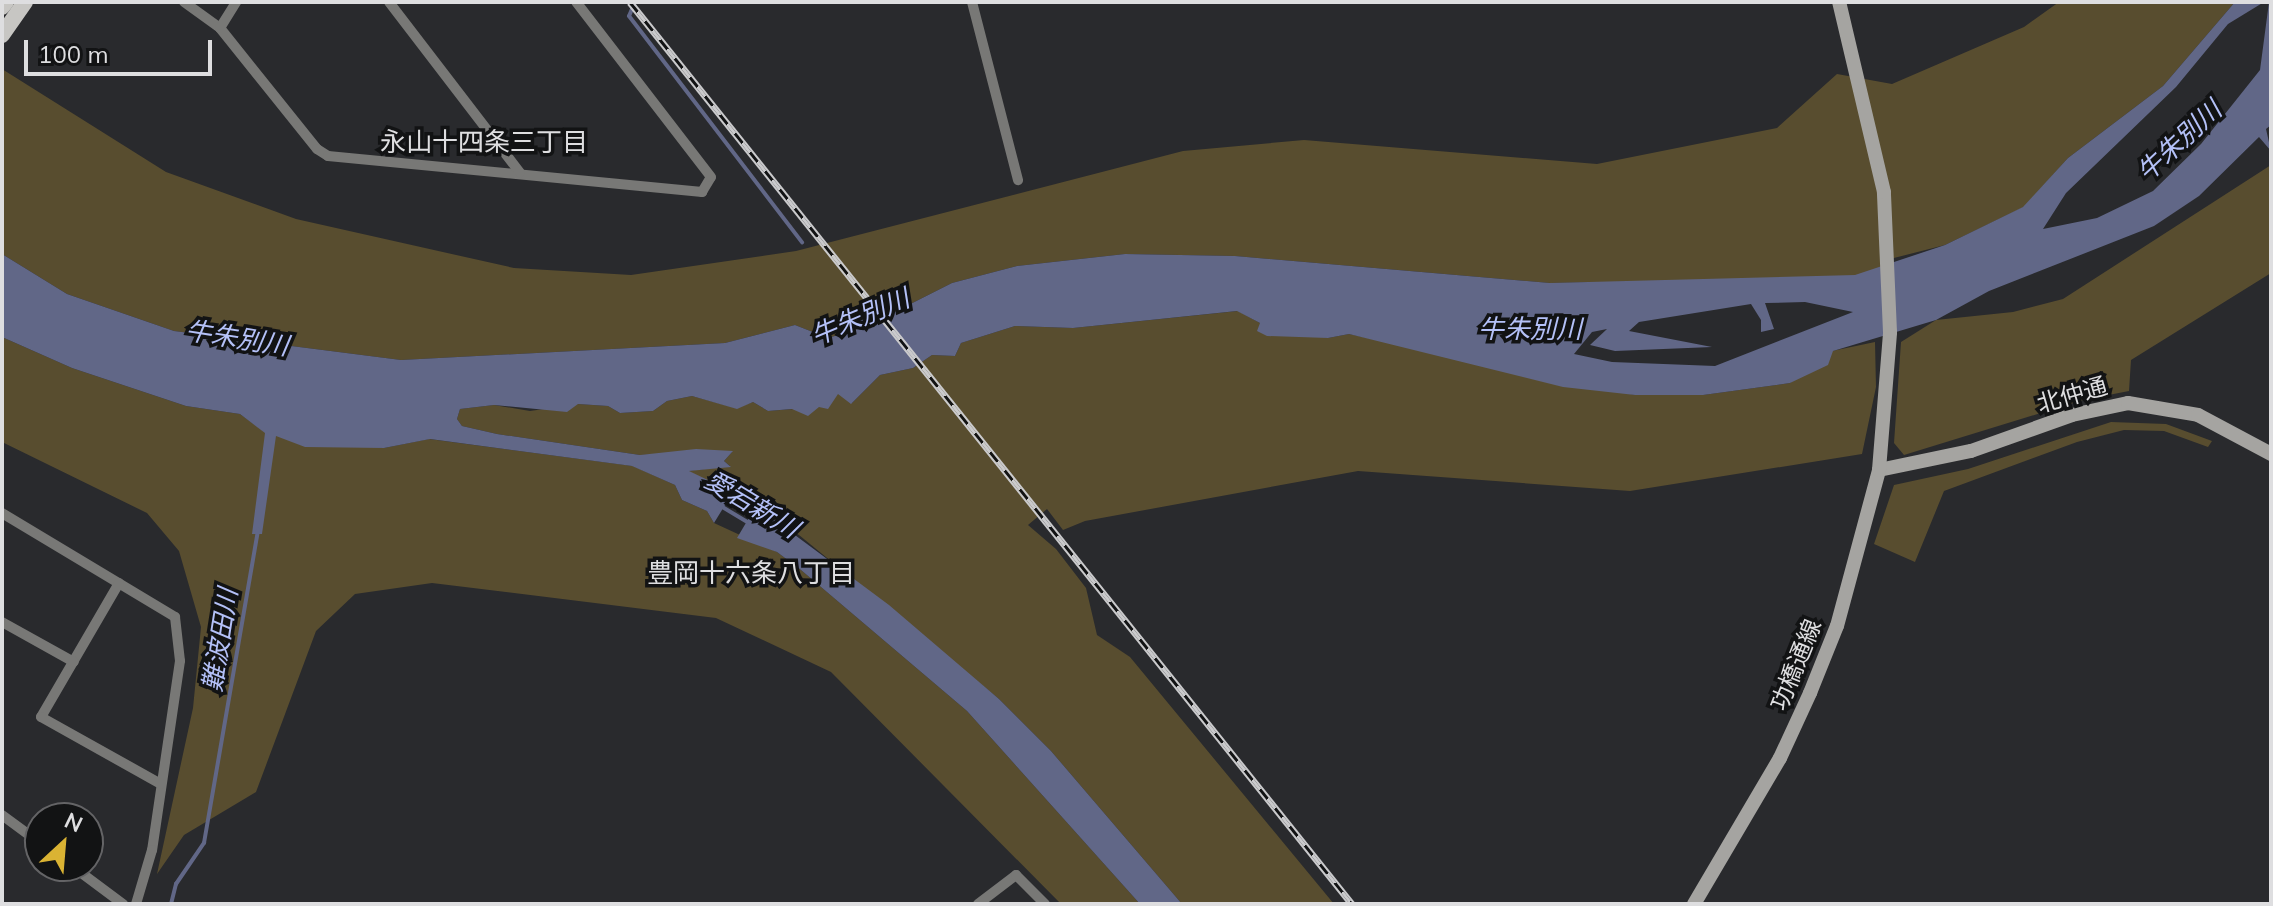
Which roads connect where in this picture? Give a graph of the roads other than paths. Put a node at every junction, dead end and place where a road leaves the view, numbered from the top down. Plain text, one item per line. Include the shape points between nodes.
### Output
1 (6, 2) edge
2 (25, 2) edge
3 (184, 2) edge
4 (236, 2) edge
5 (389, 2) edge
6 (576, 2) edge
7 (972, 2) edge
8 (1839, 2) edge
9 (2, 7) edge
10 (220, 28) junction
11 (2, 35) edge
12 (520, 173) junction
13 (1018, 180) dead end
14 (2271, 454) edge
15 (1879, 470) junction
16 (2, 513) edge
17 (119, 583) junction
18 (2, 622) edge
19 (74, 662) junction
20 (161, 784) junction
21 (2, 815) edge
22 (24, 831) edge
23 (93, 882) edge
24 (123, 904) edge
25 (136, 904) edge
26 (978, 904) edge
27 (1045, 904) edge
28 (1694, 904) edge

1 - 9 main road
2 - 11 main road
3 - 10 street
4 - 10 street
5 - 12 street
6 - 12 street via 711,177 702,192
7 - 13 street
8 - 15 street, 功橋通線 via 1871,123 1888,251 1890,332
10 - 12 street via 328,156
14 - 15 street, 北仲通 via 2198,415 2128,403 2072,415 1971,451
15 - 28 street, 功橋通線 via 1837,626 1810,693 1780,758
16 - 17 street
17 - 19 street
17 - 20 street via 175,617 180,661
18 - 19 street
19 - 20 street via 41,717
20 - 25 street via 146,880
21 - 22 street
23 - 24 street
26 - 27 street via 1016,875

